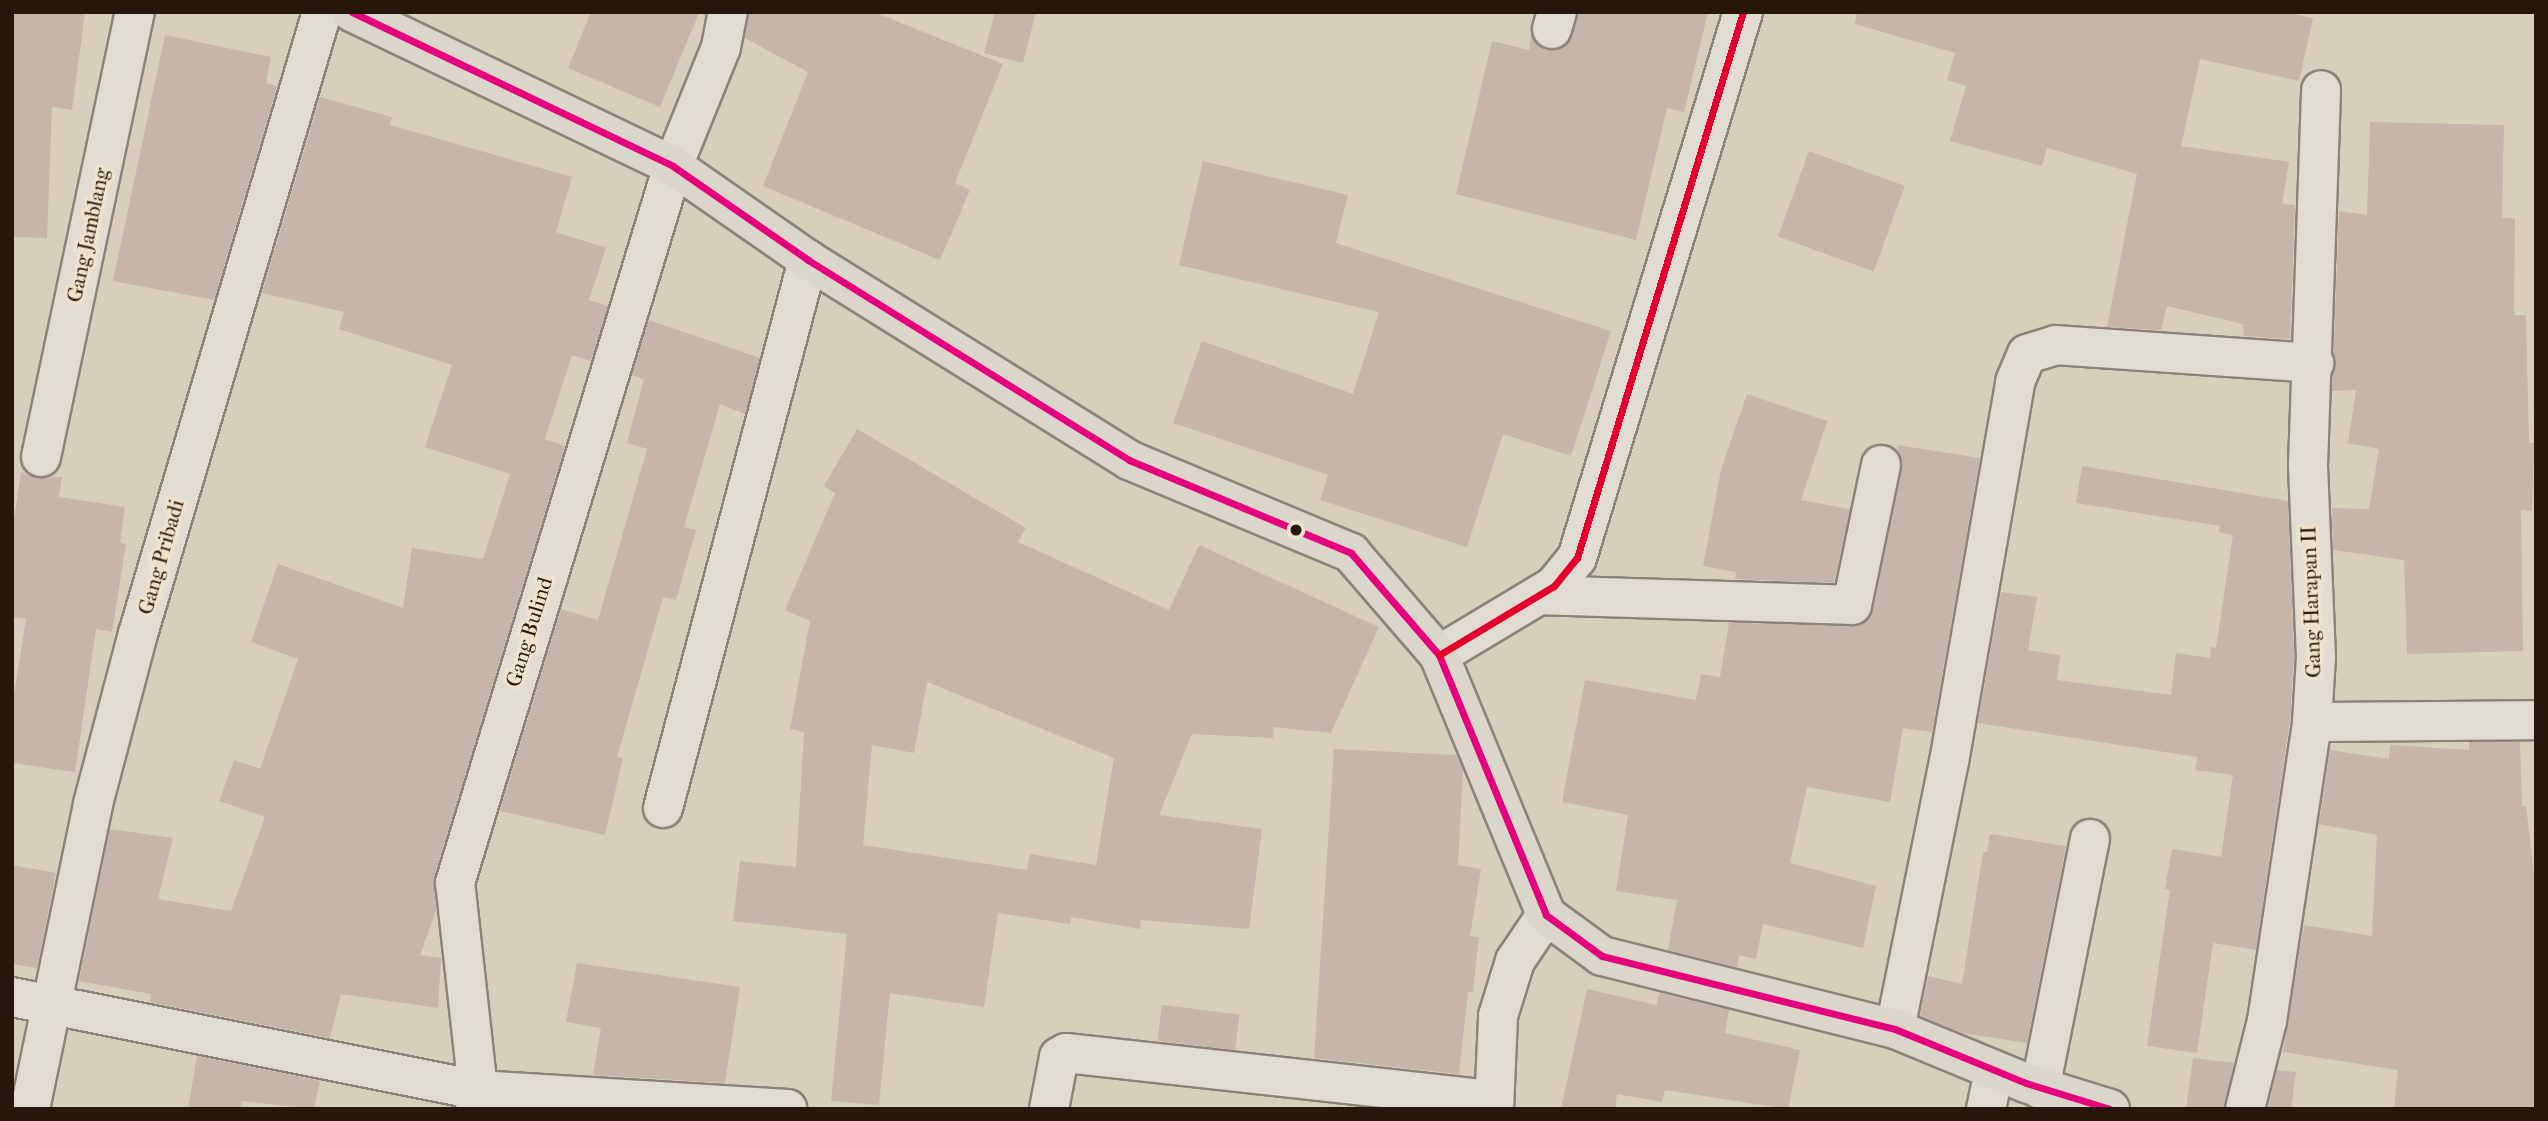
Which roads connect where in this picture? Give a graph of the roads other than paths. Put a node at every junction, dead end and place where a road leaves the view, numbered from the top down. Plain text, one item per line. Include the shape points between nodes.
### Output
1 (135, 12) edge
2 (322, 12) edge
3 (352, 12) edge
4 (728, 12) edge
5 (1742, 12) edge
6 (2321, 90) dead end
7 (673, 166) junction
8 (808, 260) junction
9 (2314, 363) junction
10 (41, 457) dead end
11 (1881, 465) dead end
12 (1540, 595) junction
13 (1439, 656) junction
14 (2536, 720) edge
15 (2312, 722) junction
16 (663, 808) dead end
17 (2090, 839) dead end
18 (1546, 915) junction
19 (12, 997) edge
20 (53, 1008) junction
21 (1895, 1029) junction
22 (2020, 1088) edge
23 (476, 1099) edge
24 (1494, 1105) edge
25 (30, 1109) edge
26 (787, 1109) edge
27 (1049, 1109) edge
28 (1986, 1109) edge
29 (2110, 1109) edge
30 (2245, 1109) edge

1 - 10 street, Gang Jamblang
2 - 20 street, Gang Pribadi via 138,634 93,804
3 - 7 main road
4 - 7 street, Gang Bulind via 721,47
5 - 12 street via 1577,558
6 - 9 street, Gang Harapan II
7 - 8 main road
7 - 23 street, Gang Bulind via 455,883
8 - 13 main road via 1129,460 1351,553
8 - 16 street
9 - 15 street, Gang Harapan II via 2308,465 2316,657
9 - 21 street via 2056,345 2027,354 2015,382 1949,762
11 - 12 street via 1852,604
12 - 13 street
13 - 18 main road
14 - 15 street
15 - 30 street, Gang Harapan II via 2267,1021
17 - 22 street
18 - 21 main road via 1602,956
18 - 24 street via 1515,961 1498,1016
19 - 20 street
20 - 23 street
20 - 25 street, Gang Pribadi
21 - 22 main road
22 - 28 street
22 - 29 main road
23 - 26 street
24 - 27 street via 1066,1053 1059,1057

